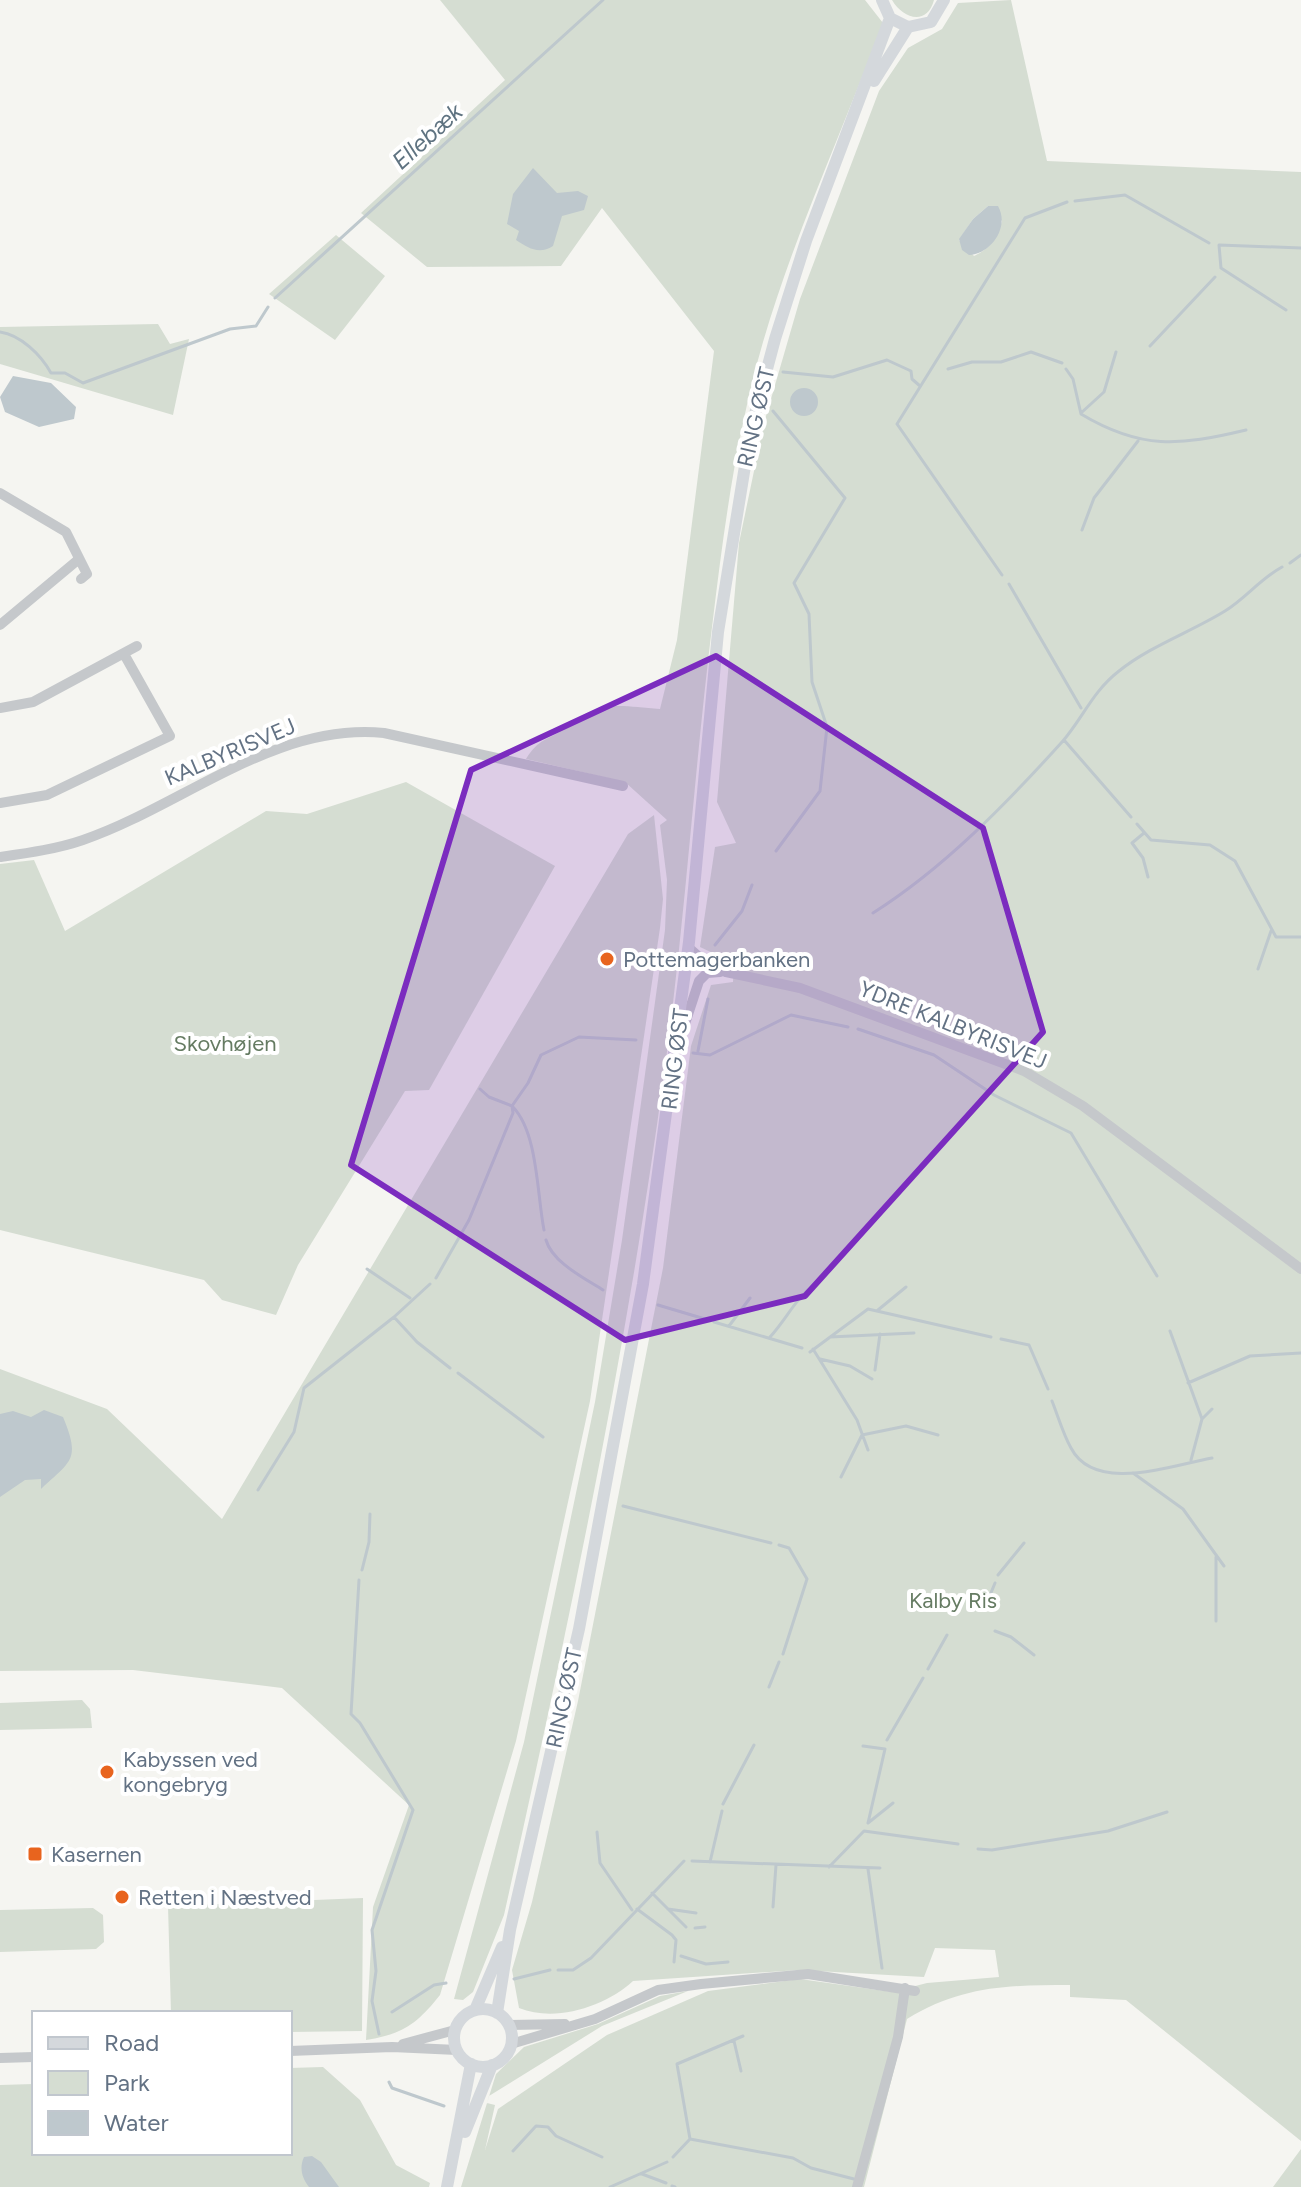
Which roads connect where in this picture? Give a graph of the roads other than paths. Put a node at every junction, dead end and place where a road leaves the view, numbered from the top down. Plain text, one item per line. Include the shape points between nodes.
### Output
1 (882, 0) edge
2 (944, 0) edge
3 (890, 18) junction
4 (908, 27) junction
5 (861, 100) junction
6 (0, 493) edge
7 (79, 559) junction
8 (81, 579) dead end
9 (0, 625) edge
10 (137, 646) dead end
11 (124, 654) junction
12 (0, 708) edge
13 (623, 786) dead end
14 (0, 803) edge
15 (0, 857) edge
16 (689, 948) junction
17 (726, 972) junction
18 (677, 1047) junction
19 (1301, 1269) edge
20 (510, 1930) junction
21 (475, 2010) junction
22 (497, 2013) junction
23 (575, 2024) junction
24 (509, 2025) junction
25 (455, 2030) junction
26 (511, 2044) junction
27 (392, 2047) junction
28 (457, 2050) junction
29 (292, 2051) edge
30 (32, 2057) edge
31 (0, 2058) edge
32 (471, 2064) junction
33 (492, 2065) junction
34 (456, 2153) junction
35 (447, 2187) edge
36 (857, 2187) edge

1 - 3 main road
2 - 4 main road via 931,22
3 - 4 main road
3 - 5 main road, RING ØST
4 - 5 main road, RING ØST
5 - 16 main road, RING ØST via 799,264 751,429 718,632
6 - 7 street via 66,532
7 - 8 street via 87,574
7 - 9 street
10 - 11 street
11 - 12 street via 33,702
11 - 14 street via 170,736 47,795
13 - 15 street, KALBYRISVEJ via 355,731 272,752 84,839
16 - 17 street, YDRE KALBYRISVEJ
16 - 18 main road, RING ØST
17 - 18 street via 707,973 699,981
17 - 19 street, YDRE KALBYRISVEJ via 800,988 1024,1071 1083,1106
18 - 20 main road, RING ØST via 643,1284 579,1629
20 - 21 main road, RING ØST
20 - 22 main road, RING ØST
21 - 22 main road
21 - 25 main road
22 - 24 main road
23 - 24 street
23 - 26 street
23 - 36 street via 658,1990 777,1975 808,1974 910,1990
24 - 26 main road
25 - 27 street
25 - 28 main road
26 - 33 main road
27 - 28 street
27 - 29 street
28 - 32 main road
30 - 31 street
32 - 33 main road
32 - 34 main road
33 - 34 main road
34 - 35 main road

